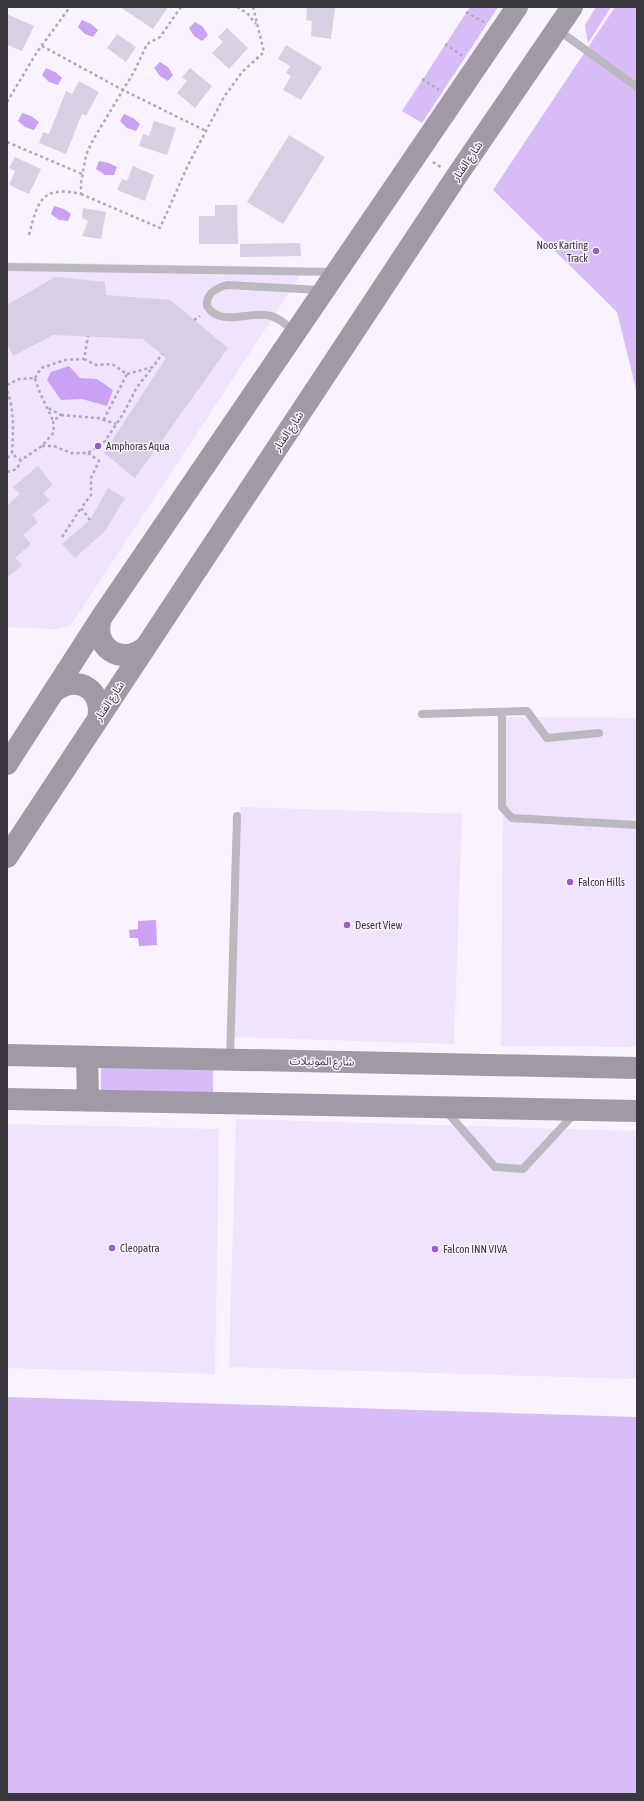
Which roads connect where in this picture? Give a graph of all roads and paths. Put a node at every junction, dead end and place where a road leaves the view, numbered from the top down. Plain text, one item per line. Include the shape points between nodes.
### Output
1 (70, 7) edge
2 (181, 7) edge
3 (237, 7) edge
4 (253, 7) edge
5 (517, 7) edge
6 (572, 7) edge
7 (466, 12) dead end
8 (256, 24) junction
9 (489, 26) dead end
10 (557, 30) junction
11 (445, 44) dead end
12 (42, 46) junction
13 (468, 59) dead end
14 (422, 79) dead end
15 (637, 87) edge
16 (123, 90) junction
17 (445, 94) dead end
18 (7, 102) edge
19 (206, 131) junction
20 (7, 142) edge
21 (418, 153) junction
22 (82, 174) junction
23 (456, 177) junction
24 (80, 194) junction
25 (29, 235) dead end
26 (7, 267) edge
27 (337, 272) junction
28 (324, 290) junction
29 (295, 332) junction
30 (88, 336) dead end
31 (162, 354) dead end
32 (84, 359) junction
33 (153, 367) junction
34 (127, 374) junction
35 (35, 378) junction
36 (7, 385) edge
37 (7, 391) edge
38 (48, 408) junction
39 (61, 415) junction
40 (104, 419) junction
41 (53, 421) junction
42 (116, 424) junction
43 (42, 446) junction
44 (88, 453) junction
45 (12, 454) junction
46 (7, 458) edge
47 (21, 460) junction
48 (7, 472) edge
49 (81, 508) junction
50 (90, 520) dead end
51 (62, 537) dead end
52 (101, 618) junction
53 (144, 648) junction
54 (55, 691) junction
55 (502, 712) junction
56 (422, 714) dead end
57 (98, 719) junction
58 (599, 733) dead end
59 (7, 764) edge
60 (237, 816) dead end
61 (637, 825) edge
62 (7, 857) edge
63 (7, 1055) edge
64 (87, 1057) junction
65 (230, 1060) junction
66 (637, 1068) edge
67 (7, 1099) edge
68 (88, 1101) junction
69 (442, 1108) junction
70 (578, 1110) junction
71 (637, 1111) edge

1 - 12 path
2 - 16 path via 160,37 147,44
3 - 8 path via 247,13
4 - 8 path
5 - 21 main road
6 - 10 main road, شارع الفنار
7 - 9 path
8 - 19 path via 264,52 233,84
10 - 15 lane
10 - 23 main road, شارع الفنار
11 - 13 path
12 - 16 path
12 - 18 path
14 - 17 path
16 - 19 path
16 - 22 path via 93,140 86,155
19 - 24 path via 171,200 160,228
20 - 22 path
21 - 23 path
21 - 27 main road
22 - 24 path
23 - 53 main road, شارع الفنار
24 - 25 path via 63,190 43,197 36,208
26 - 27 lane
27 - 28 main road
28 - 29 main road
28 - 29 lane via 227,285 215,289 208,297 207,306 218,316 272,316
29 - 52 main road
30 - 32 path
31 - 33 path
32 - 34 path via 96,365 112,364
32 - 35 path via 65,360 41,368
33 - 34 path
33 - 42 path
34 - 40 path
35 - 36 path via 19,379
35 - 38 path via 38,393
37 - 45 path via 13,415
38 - 39 path
38 - 41 path
39 - 40 path
39 - 41 path
40 - 42 path
41 - 43 path via 54,432
42 - 44 path via 105,441
43 - 44 path via 54,446 71,453
43 - 47 path
44 - 49 path via 99,461 91,478 91,495
45 - 46 path
45 - 47 path
47 - 48 path via 17,469
49 - 50 path
49 - 51 path
52 - 53 main road via 101,640 110,651 124,656
52 - 54 main road
53 - 57 main road, شارع الفنار
54 - 57 main road via 61,686 74,683 88,688 97,698 100,712
54 - 59 main road
55 - 56 lane
55 - 58 lane via 527,711 547,738
55 - 61 lane via 502,807 512,818
57 - 62 main road, شارع الفنار
60 - 65 lane
63 - 64 main road, شارع الموتيلات
64 - 65 main road, شارع الموتيلات
64 - 68 main road
65 - 66 main road, شارع الموتيلات
67 - 68 main road
68 - 69 main road
69 - 70 main road
69 - 70 lane via 495,1167 523,1169
70 - 71 main road

